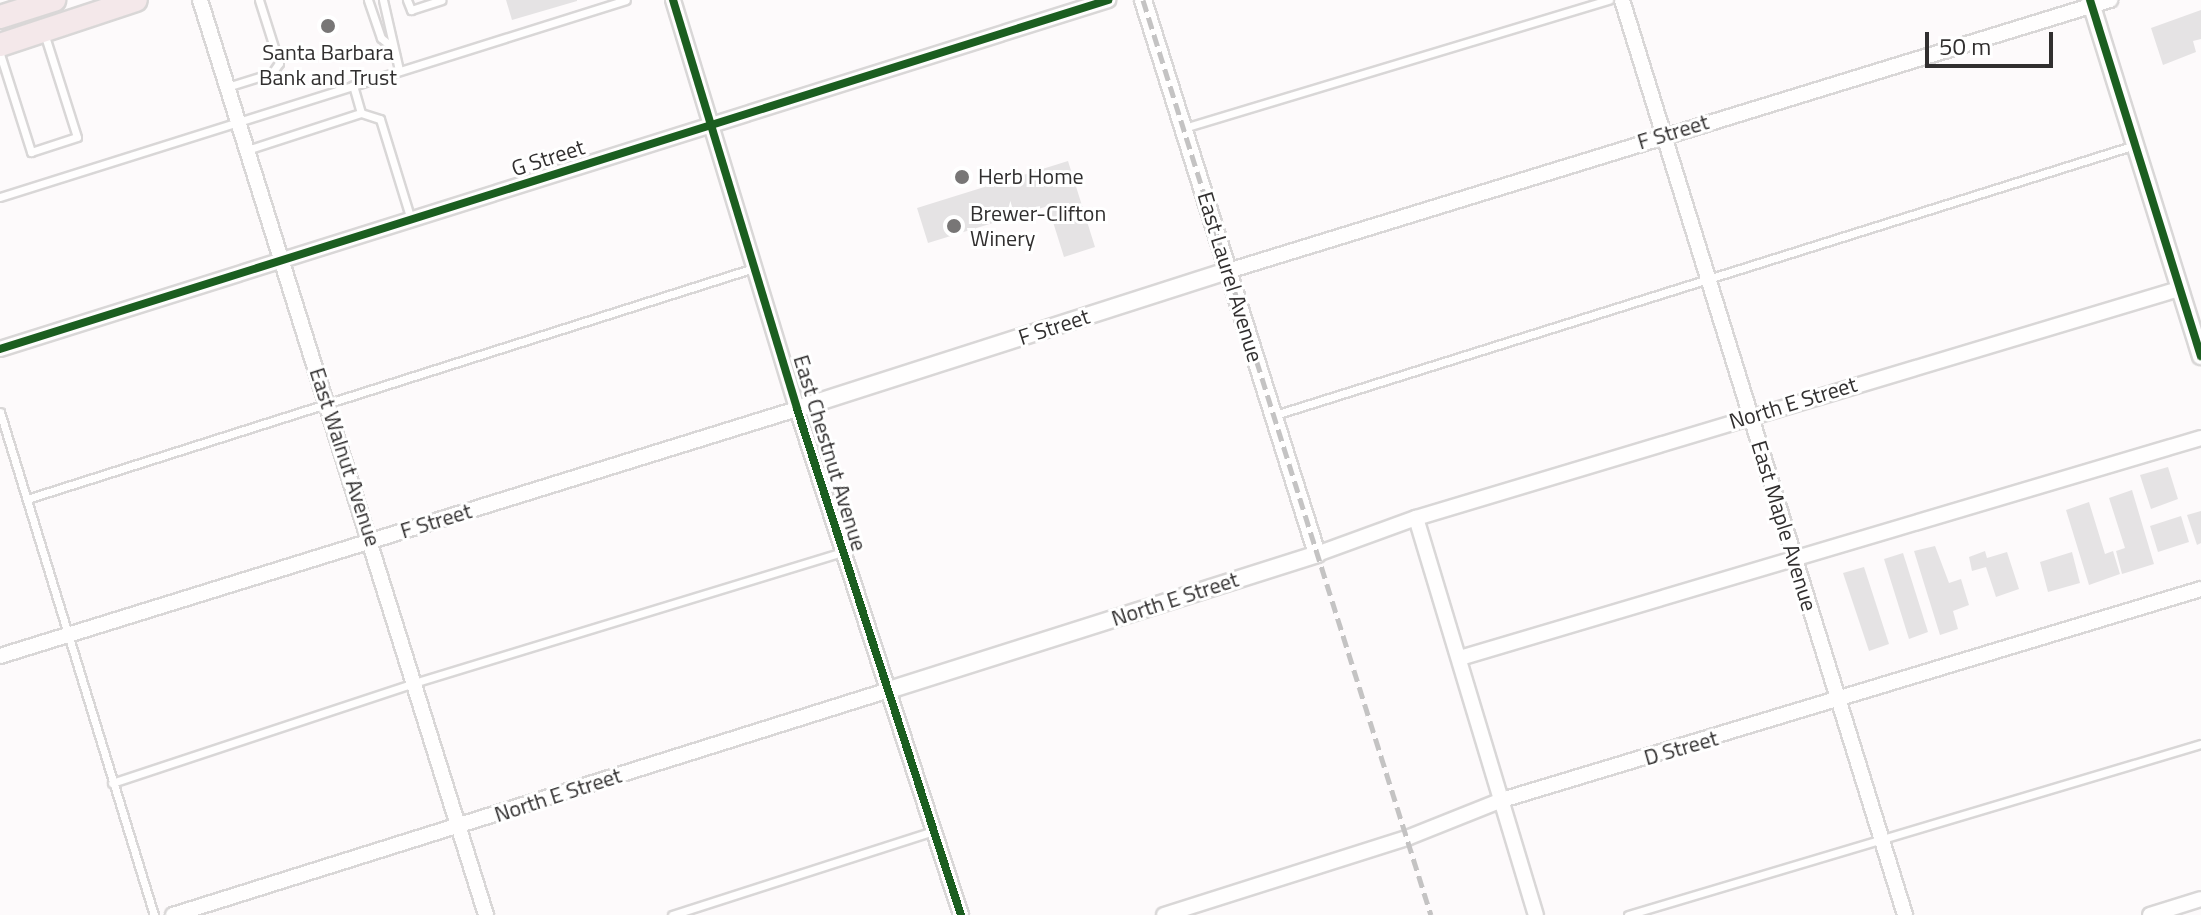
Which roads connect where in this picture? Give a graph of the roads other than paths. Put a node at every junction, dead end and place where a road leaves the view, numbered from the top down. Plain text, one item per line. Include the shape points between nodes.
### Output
1 (136, 0) edge
2 (200, 0) edge
3 (259, 0) edge
4 (368, 0) edge
5 (383, 0) edge
6 (407, 0) edge
7 (441, 0) edge
8 (626, 0) edge
9 (673, 0) edge
10 (1108, 0) edge
11 (1143, 0) edge
12 (1609, 0) edge
13 (1622, 0) edge
14 (2110, 0) edge
15 (47, 1) edge
16 (2091, 3) edge
17 (10, 10) edge
18 (43, 31) junction
19 (0, 45) edge
20 (392, 47) junction
21 (0, 54) edge
22 (399, 70) junction
23 (353, 85) junction
24 (227, 87) junction
25 (361, 113) junction
26 (238, 120) junction
27 (711, 125) junction
28 (1184, 128) junction
29 (1664, 134) junction
30 (2135, 145) junction
31 (247, 150) junction
32 (0, 197) edge
33 (411, 220) junction
34 (282, 261) junction
35 (754, 268) junction
36 (1228, 271) junction
37 (1707, 280) junction
38 (2179, 289) junction
39 (0, 349) edge
40 (2201, 356) edge
41 (327, 401) junction
42 (797, 409) junction
43 (0, 412) edge
44 (1273, 415) junction
45 (1751, 416) junction
46 (2201, 438) edge
47 (27, 499) junction
48 (1416, 518) junction
49 (372, 542) junction
50 (842, 552) junction
51 (1317, 554) junction
52 (1795, 559) junction
53 (2201, 589) edge
54 (69, 634) junction
55 (0, 656) edge
56 (1460, 658) junction
57 (414, 683) junction
58 (886, 691) junction
59 (1837, 703) junction
60 (2201, 744) edge
61 (112, 783) junction
62 (1502, 800) junction
63 (458, 827) junction
64 (933, 831) junction
65 (1882, 842) junction
66 (2201, 899) edge
67 (154, 915) edge
68 (173, 915) edge
69 (486, 915) edge
70 (672, 915) edge
71 (961, 915) edge
72 (1164, 915) edge
73 (1536, 915) edge
74 (1628, 915) edge
75 (1905, 915) edge
76 (2150, 915) edge

1 - 18 highway
2 - 24 street, East Walnut Avenue
3 - 24 lane via 279,63 272,73
4 - 20 lane via 381,38
5 - 20 lane
6 - 7 lane via 411,10
8 - 22 lane
9 - 27 street, East Chestnut Avenue
10 - 27 street, G Street
11 - 28 street, East Laurel Avenue
12 - 28 lane
13 - 29 street, East Maple Avenue
14 - 16 street, F Street
15 - 17 highway
16 - 29 street, F Street
16 - 30 street
18 - 19 highway
18 - 21 lane via 77,137 31,152
20 - 22 lane
22 - 23 lane
23 - 25 lane
23 - 26 lane
24 - 26 street, East Walnut Avenue
25 - 31 lane
25 - 33 lane via 380,119
26 - 31 street, East Walnut Avenue
26 - 32 lane
27 - 33 street, G Street
27 - 35 street, East Chestnut Avenue
28 - 36 street, East Laurel Avenue
29 - 36 street, F Street
29 - 37 street, East Maple Avenue
30 - 37 lane
30 - 38 street
31 - 34 street, East Walnut Avenue
33 - 34 street, G Street
34 - 39 street, G Street
34 - 41 street, East Walnut Avenue
35 - 41 lane
35 - 42 street, East Chestnut Avenue
36 - 42 street, F Street
36 - 44 street, East Laurel Avenue
37 - 44 lane
37 - 45 street, East Maple Avenue
38 - 40 street
38 - 45 street, North E Street
41 - 47 lane
41 - 49 street, East Walnut Avenue
42 - 49 street, F Street
42 - 50 street, East Chestnut Avenue
43 - 47 lane
44 - 51 street, East Laurel Avenue
45 - 48 street, North E Street
45 - 52 street, East Maple Avenue
46 - 52 street
47 - 54 lane
48 - 51 street, North E Street
48 - 56 street
49 - 54 street, F Street
49 - 57 street, East Walnut Avenue
50 - 57 lane
50 - 58 street, East Chestnut Avenue
51 - 58 street, North E Street
52 - 56 street
52 - 59 street, East Maple Avenue
53 - 59 street, D Street
54 - 55 street, F Street
54 - 61 lane
56 - 62 street
57 - 61 lane
57 - 63 street, East Walnut Avenue
58 - 63 street, North E Street
58 - 64 street, East Chestnut Avenue
59 - 62 street, D Street
59 - 65 street, East Maple Avenue
60 - 65 lane
61 - 67 lane
62 - 72 street, D Street via 1407,838
62 - 73 street
63 - 68 street, North E Street
63 - 69 street, East Walnut Avenue
64 - 70 lane
64 - 71 street, East Chestnut Avenue
65 - 74 lane
65 - 75 street, East Maple Avenue
66 - 76 street

